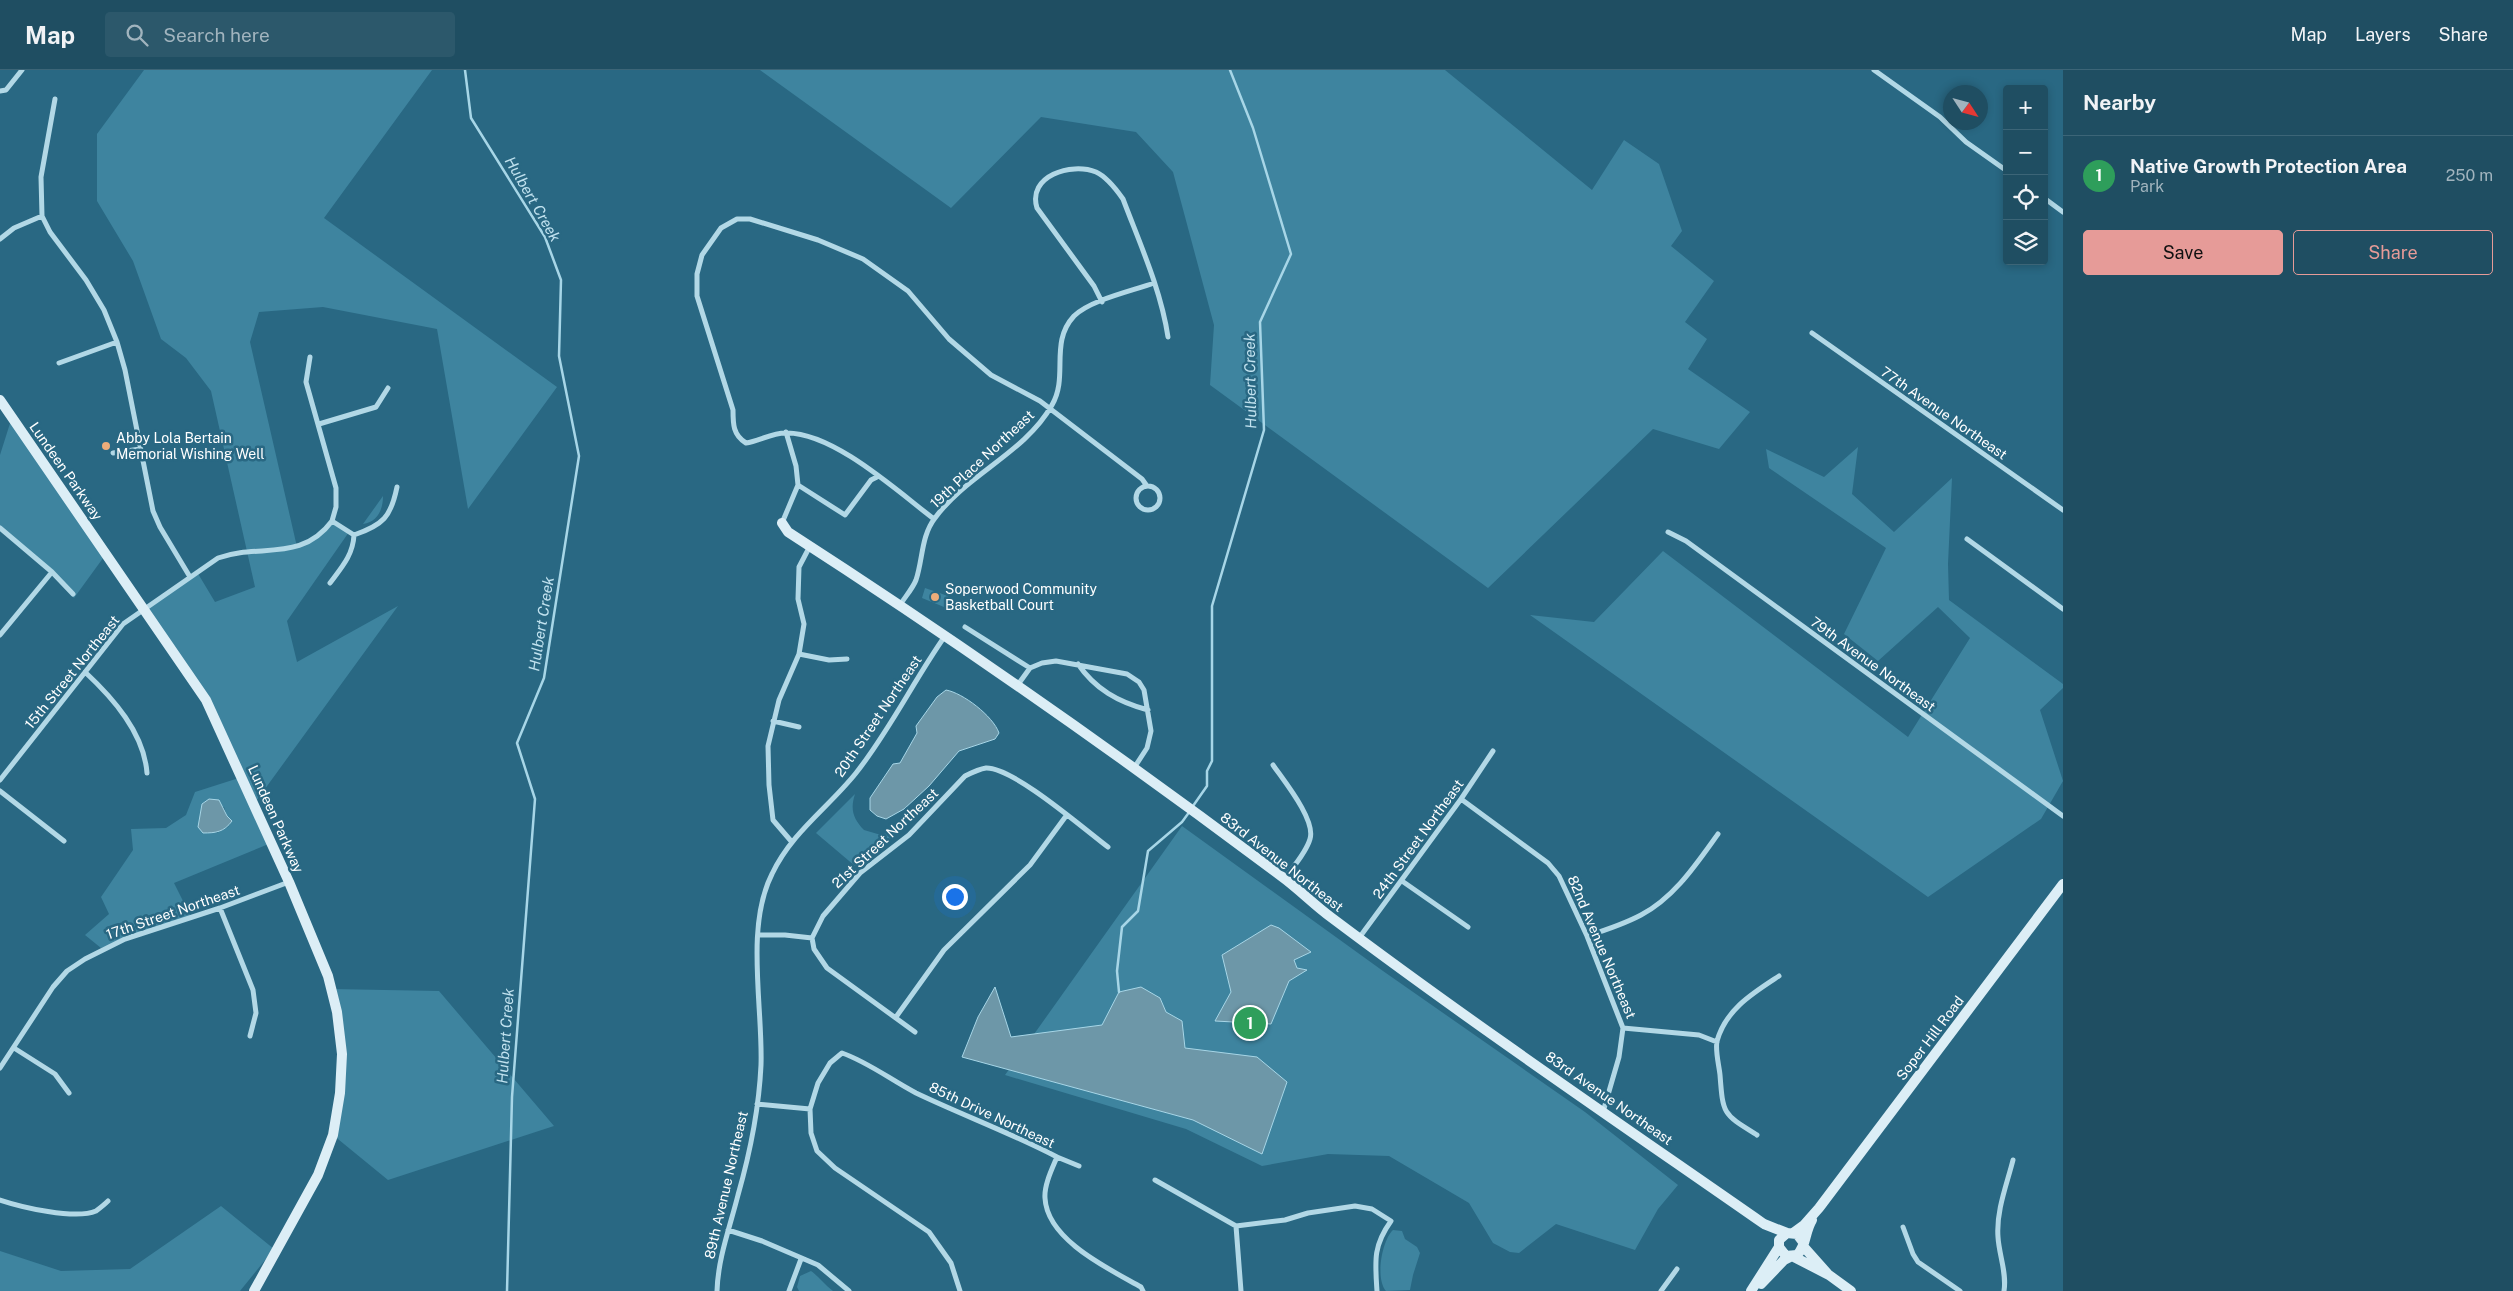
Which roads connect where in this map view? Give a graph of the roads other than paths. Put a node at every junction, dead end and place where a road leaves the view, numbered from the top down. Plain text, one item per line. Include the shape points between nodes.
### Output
1 (22, 70) edge
2 (1874, 70) edge
3 (0, 91) edge
4 (55, 99) dead end
5 (2003, 168) edge
6 (2048, 201) edge
7 (2063, 212) edge
8 (42, 216) junction
9 (0, 239) edge
10 (1154, 283) junction
11 (1102, 302) junction
12 (1812, 333) dead end
13 (1168, 337) dead end
14 (117, 342) junction
15 (310, 357) dead end
16 (59, 363) dead end
17 (388, 388) dead end
18 (0, 400) edge
19 (1050, 409) junction
20 (318, 424) junction
21 (786, 432) junction
22 (140, 449) junction
23 (113, 453) dead end
24 (877, 477) junction
25 (798, 485) junction
26 (1147, 486) junction
27 (397, 488) dead end
28 (2063, 510) edge
29 (934, 519) junction
30 (332, 522) junction
31 (782, 523) joint
32 (0, 528) edge
33 (1668, 532) dead end
34 (354, 535) junction
35 (1968, 539) dead end
36 (810, 546) junction
37 (52, 572) junction
38 (190, 577) junction
39 (330, 583) dead end
40 (73, 594) dead end
41 (900, 605) junction
42 (144, 608) junction
43 (2063, 609) edge
44 (965, 626) dead end
45 (0, 635) edge
46 (945, 635) junction
47 (798, 654) junction
48 (847, 659) dead end
49 (1078, 663) junction
50 (1030, 668) junction
51 (85, 672) junction
52 (1017, 686) junction
53 (1148, 710) junction
54 (773, 720) junction
55 (799, 727) dead end
56 (1493, 751) dead end
57 (1273, 765) dead end
58 (1134, 768) junction
59 (147, 773) dead end
60 (0, 780) edge
61 (0, 791) edge
62 (1462, 799) junction
63 (1066, 816) junction
64 (2063, 816) edge
65 (1718, 834) dead end
66 (64, 841) dead end
67 (791, 841) junction
68 (1108, 847) dead end
69 (1285, 878) junction
70 (1402, 881) junction
71 (289, 882) junction
72 (2063, 884) edge
73 (220, 908) junction
74 (1468, 927) dead end
75 (759, 935) junction
76 (1587, 936) junction
77 (812, 938) junction
78 (1359, 938) junction
79 (1779, 976) dead end
80 (896, 1017) junction
81 (1622, 1028) junction
82 (915, 1032) dead end
83 (250, 1036) dead end
84 (1717, 1042) junction
85 (14, 1048) junction
86 (0, 1068) edge
87 (69, 1094) dead end
88 (757, 1104) junction
89 (810, 1109) junction
90 (1603, 1112) junction
91 (1757, 1135) dead end
92 (1057, 1157) junction
93 (2013, 1160) dead end
94 (1079, 1166) dead end
95 (1155, 1180) dead end
96 (0, 1200) edge
97 (108, 1201) dead end
98 (1819, 1208) junction
99 (1764, 1224) junction
100 (1236, 1226) junction
101 (1903, 1227) dead end
102 (728, 1230) junction
103 (1790, 1233) junction
104 (1803, 1244) junction
105 (1779, 1246) junction
106 (1792, 1257) junction
107 (801, 1259) junction
108 (1677, 1269) dead end
109 (1829, 1275) junction
110 (254, 1291) edge
111 (716, 1291) edge
112 (789, 1291) edge
113 (849, 1291) edge
114 (960, 1291) edge
115 (1143, 1291) edge
116 (1241, 1291) edge
117 (1377, 1291) edge
118 (1661, 1291) edge
119 (1752, 1291) edge
120 (1851, 1291) edge
121 (1960, 1291) edge
122 (2004, 1291) edge

1 - 3 street via 6,90
2 - 5 street via 1940,117 1966,142
4 - 8 street via 41,177
6 - 7 street
8 - 9 street via 14,228
8 - 14 street via 104,310
10 - 11 street, 19th Place Northeast
10 - 11 street via 1123,199 1096,172 1082,169 1056,173 1043,179 1036,189 1034,199 1037,208 1094,286
10 - 13 street
11 - 19 street, 19th Place Northeast via 1083,309 1066,327 1060,346 1062,378 1059,394
12 - 28 street, 77th Avenue Northeast
14 - 16 street
14 - 22 street
15 - 20 street via 306,382
17 - 20 street via 376,407
18 - 42 street, Lundeen Parkway
19 - 21 street via 975,362 949,339 908,291 863,259 818,240 750,219 736,219 722,228 702,255 697,274 697,296 733,410 733,428 739,439 746,443
19 - 26 street
19 - 29 street, 19th Place Northeast via 1018,443 956,495
20 - 30 street via 336,488
21 - 24 street via 812,437 841,450
21 - 25 street
22 - 23 street
22 - 38 street via 153,511
24 - 25 street via 871,480 845,515
24 - 29 street
25 - 31 street
26 - 26 street via 1160,494 1157,506 1150,510 1139,506 1136,499 1140,489
27 - 34 street via 393,506 385,520 373,529
29 - 41 street, 19th Place Northeast via 916,580
30 - 34 street
30 - 38 street, 15th Street Northeast via 323,533 297,548 232,553 218,558
31 - 36 street, 83rd Avenue Northeast via 788,532
32 - 37 street
33 - 64 street, 79th Avenue Northeast via 1686,541
34 - 39 street via 354,547
35 - 43 street
36 - 41 street, 83rd Avenue Northeast
36 - 47 street via 799,567 798,599 804,624
37 - 40 street
37 - 45 street
38 - 42 street, 15th Street Northeast
41 - 46 street, 83rd Avenue Northeast
42 - 51 street, 15th Street Northeast via 123,624
42 - 71 street, Lundeen Parkway via 206,700
44 - 50 street
46 - 52 street, 83rd Avenue Northeast
46 - 67 street, 20th Street Northeast via 857,771
47 - 48 street via 829,660
47 - 54 street
49 - 50 street via 1056,661
49 - 53 street via 1088,679 1106,693 1128,705
49 - 53 street via 1127,674 1139,682
50 - 52 street
51 - 59 street via 114,700 146,755
51 - 60 street, 15th Street Northeast
52 - 58 street, 83rd Avenue Northeast
53 - 58 street via 1151,731 1147,748
54 - 55 street
54 - 67 street via 768,746 773,820
56 - 62 street, 24th Street Northeast
57 - 69 street via 1305,813 1310,827 1311,839
58 - 69 street, 83rd Avenue Northeast
61 - 66 street
62 - 70 street, 24th Street Northeast
62 - 76 street, 82nd Avenue Northeast via 1548,863 1559,876
63 - 68 street
63 - 77 street, 21st Street Northeast via 1023,783 999,770 987,768 965,776 908,835 860,873 823,916
63 - 80 street via 1030,865 944,950
65 - 76 street via 1692,870 1659,903 1643,914
67 - 75 street, 20th Street Northeast via 763,895
69 - 78 street, 83rd Avenue Northeast
70 - 74 street
70 - 78 street, 24th Street Northeast
71 - 73 street, 17th Street Northeast
71 - 110 street, Lundeen Parkway via 328,976 337,1012 342,1054 340,1092 333,1135 318,1175
72 - 98 street, Soper Hill Road
73 - 83 street via 253,990 256,1013
73 - 85 street, 17th Street Northeast via 126,939 67,971
75 - 77 street
75 - 88 street, 89th Avenue Northeast via 761,1065
76 - 81 street, 82nd Avenue Northeast
77 - 80 street via 814,949 827,968
78 - 90 street, 83rd Avenue Northeast
79 - 84 street via 1737,1005 1727,1018
80 - 82 street
81 - 84 street, 82nd Avenue Northeast via 1699,1035
81 - 90 street via 1619,1057
84 - 91 street via 1722,1106 1734,1121
85 - 86 street, 17th Street Northeast
85 - 87 street via 55,1074
88 - 89 street
88 - 102 street, 89th Avenue Northeast via 745,1170
89 - 92 street, 85th Drive Northeast via 818,1083 830,1063 842,1053 858,1058 891,1080
89 - 114 street, 85th Drive Northeast via 811,1133 817,1151 835,1168 929,1232 952,1263
90 - 99 street, 83rd Avenue Northeast
92 - 94 street
92 - 115 street, 85th Drive Northeast via 1044,1196 1046,1209 1056,1228 1073,1245
93 - 122 street via 1998,1229 2006,1280
95 - 100 street
96 - 97 street via 23,1207 77,1213 95,1211
98 - 103 street, Soper Hill Road via 1804,1225
98 - 104 street, Soper Hill Road
99 - 103 street, 83rd Avenue Northeast
99 - 105 street, 83rd Avenue Northeast
100 - 116 street
100 - 117 street via 1356,1206 1372,1210 1391,1221 1380,1237 1376,1255
101 - 121 street via 1918,1262
102 - 107 street
102 - 111 street, 89th Avenue Northeast
103 - 104 street via 1800,1236
103 - 105 street via 1781,1237
104 - 106 street via 1800,1253
104 - 109 street
105 - 106 street via 1783,1254
105 - 119 street
106 - 109 street
106 - 119 street via 1784,1260
107 - 112 street
107 - 113 street via 818,1266
108 - 118 street
109 - 120 street

